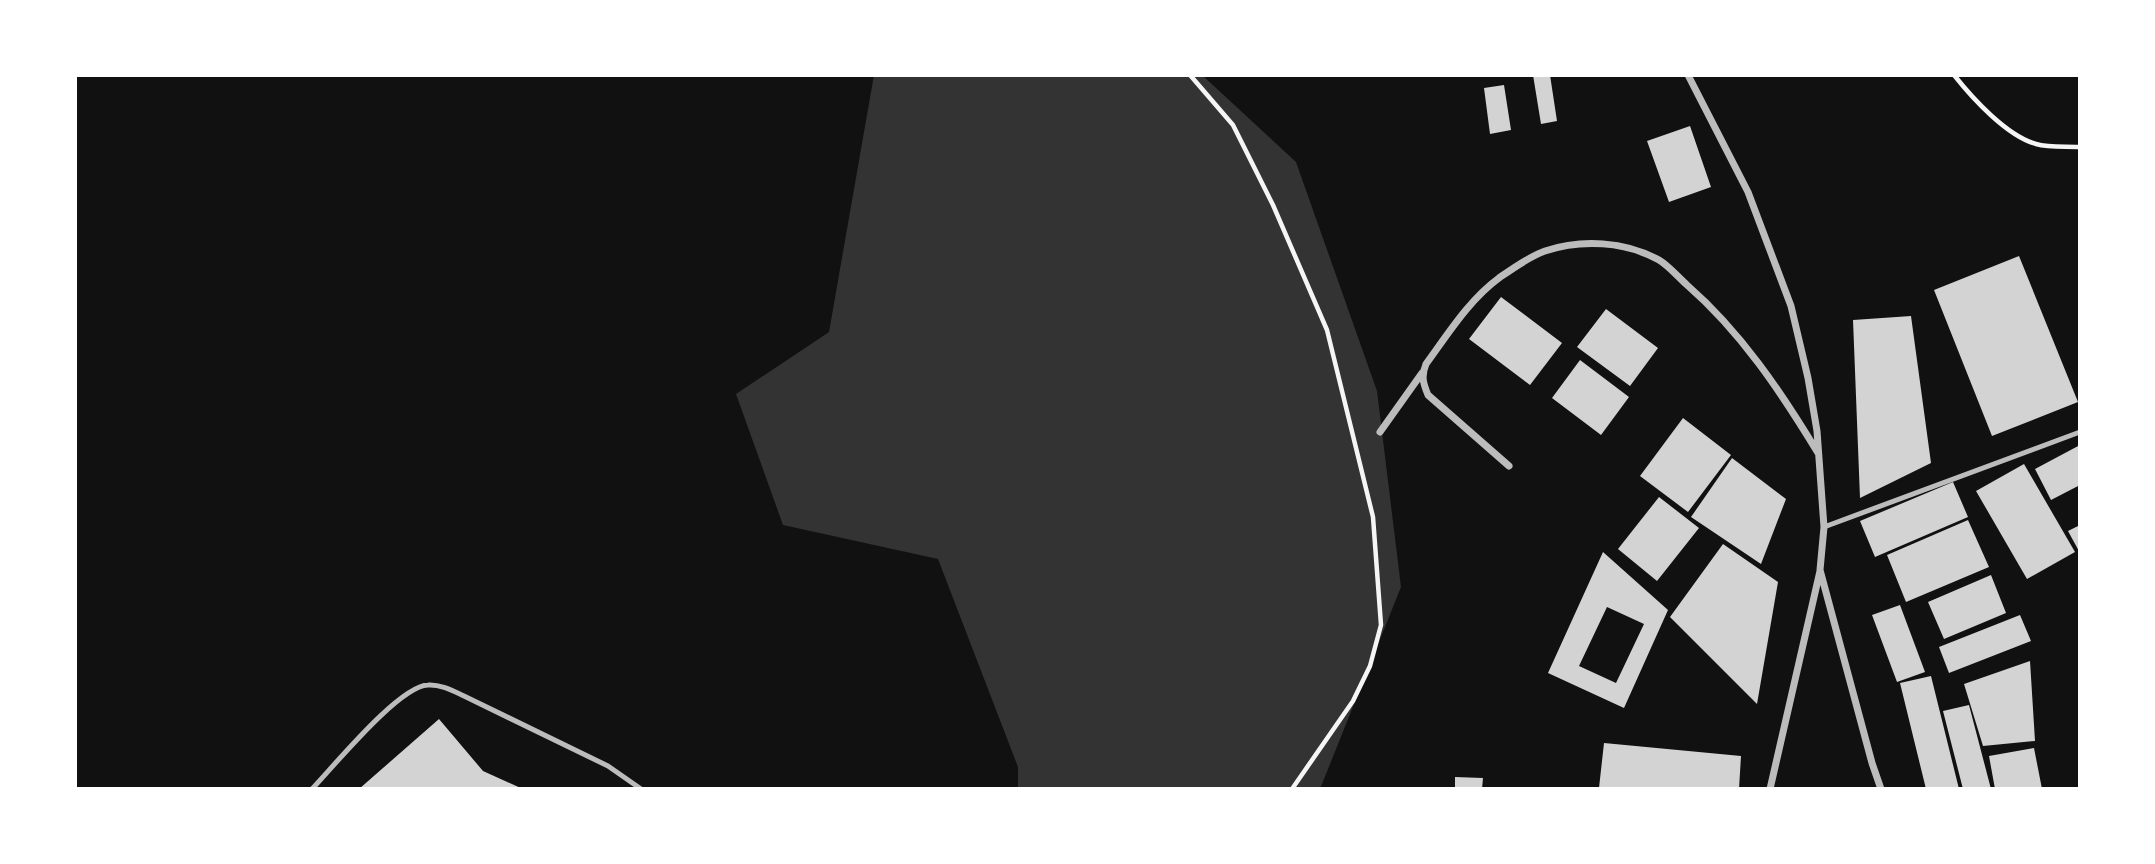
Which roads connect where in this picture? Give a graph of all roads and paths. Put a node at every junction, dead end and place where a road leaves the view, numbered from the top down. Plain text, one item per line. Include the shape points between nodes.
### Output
1 (1190, 75) edge
2 (1688, 75) edge
3 (1954, 75) edge
4 (2080, 147) edge
5 (1422, 373) junction
6 (1380, 432) dead end
7 (2080, 432) edge
8 (1818, 453) junction
9 (1509, 466) dead end
10 (1824, 527) junction
11 (1820, 570) junction
12 (312, 789) edge
13 (641, 789) edge
14 (1293, 789) edge
15 (1770, 789) edge
16 (1881, 789) edge

1 - 14 path via 1233,125 1327,330 1373,517 1381,625 1370,666 1353,701
2 - 8 street via 1748,192 1791,306 1808,378
3 - 4 path via 2018,137 2038,145
5 - 6 street
5 - 8 street via 1470,305 1498,279 1544,252 1608,244 1660,261 1696,292 1782,392
5 - 9 street via 1428,395
7 - 10 lane
8 - 10 street
10 - 11 street
11 - 15 street
11 - 16 street
12 - 13 lane via 394,702 412,688 428,685 446,688 584,754

